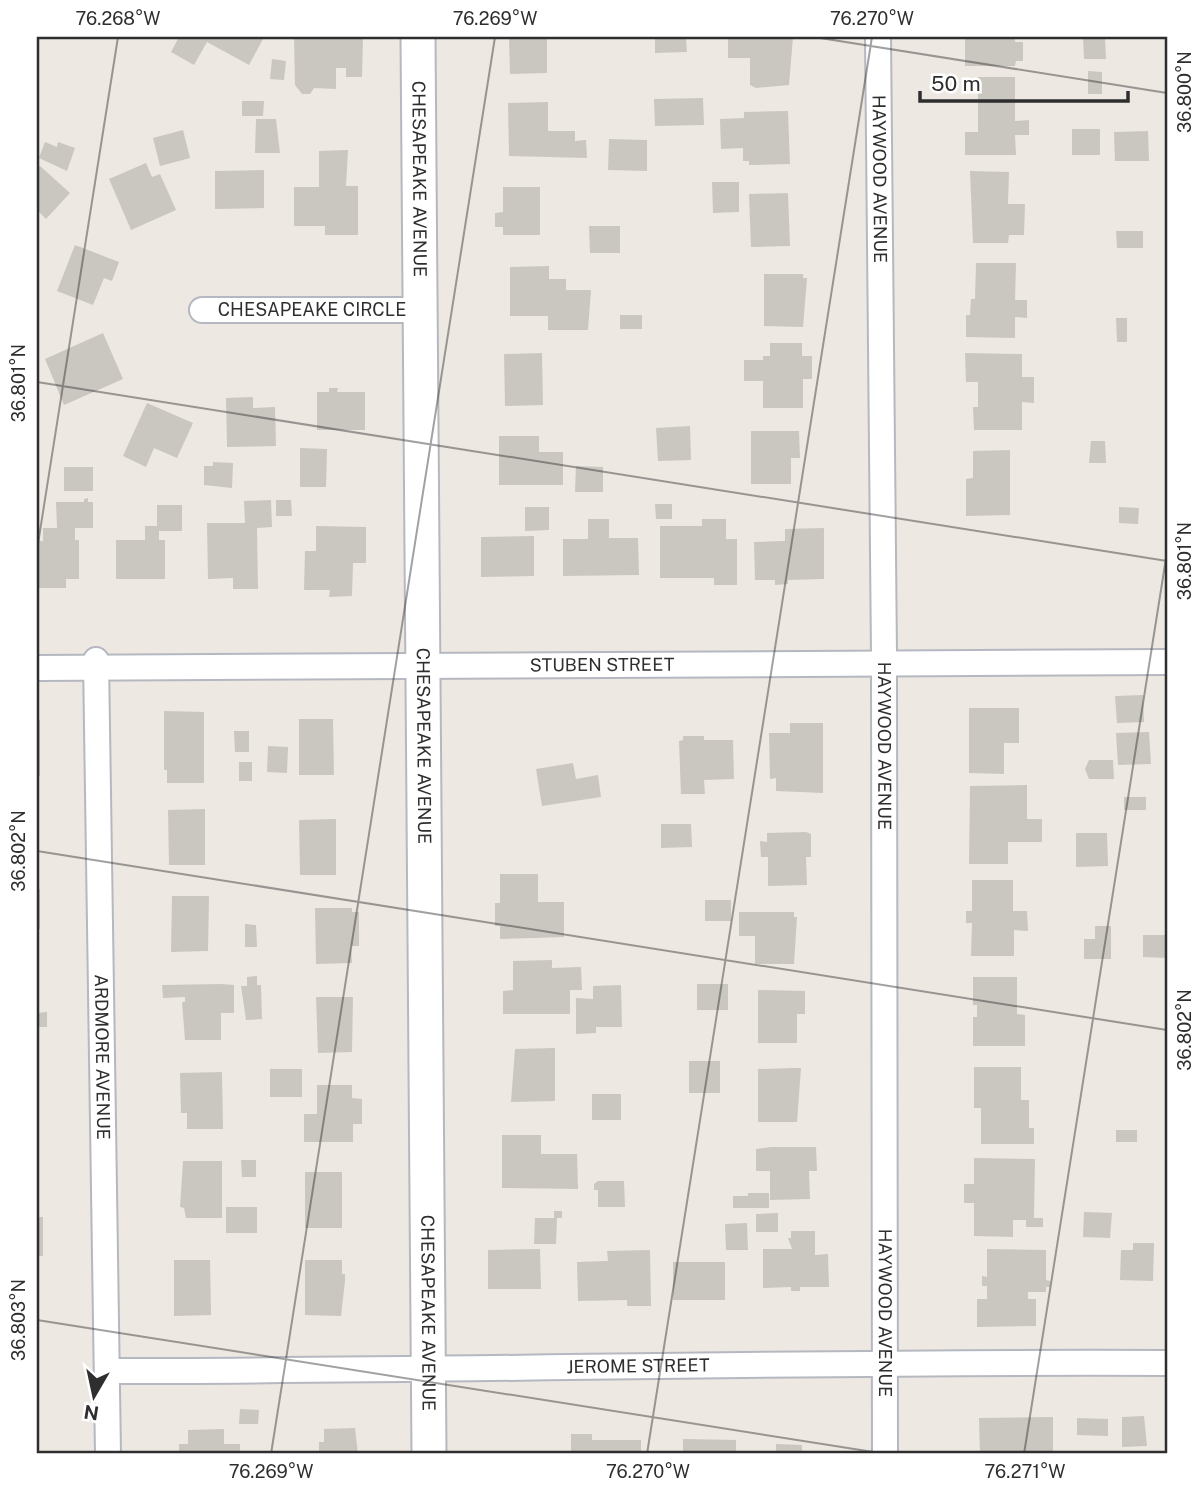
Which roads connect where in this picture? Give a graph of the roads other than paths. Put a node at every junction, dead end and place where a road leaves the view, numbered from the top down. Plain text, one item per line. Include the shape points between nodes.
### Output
1 (418, 37) edge
2 (878, 37) edge
3 (202, 310) dead end
4 (422, 310) junction
5 (1167, 662) edge
6 (96, 664) junction
7 (884, 665) junction
8 (424, 667) junction
9 (37, 668) edge
10 (884, 1362) junction
11 (1167, 1363) edge
12 (108, 1371) junction
13 (429, 1371) junction
14 (108, 1454) edge
15 (429, 1454) edge
16 (885, 1454) edge

1 - 4 street, CHESAPEAKE AVENUE
2 - 7 street, HAYWOOD AVENUE
3 - 4 street, CHESAPEAKE CIRCLE
4 - 8 street, CHESAPEAKE AVENUE
5 - 7 street, STUBEN STREET
6 - 8 street, STUBEN STREET
6 - 9 street, STUBEN STREET
6 - 12 street, ARDMORE AVENUE
7 - 8 street, STUBEN STREET
7 - 10 street, HAYWOOD AVENUE
8 - 13 street, CHESAPEAKE AVENUE
10 - 11 street, JEROME STREET
10 - 13 street, JEROME STREET
10 - 16 street, HAYWOOD AVENUE
12 - 13 street, JEROME STREET
12 - 14 street, ARDMORE AVENUE
13 - 15 street, CHESAPEAKE AVENUE

